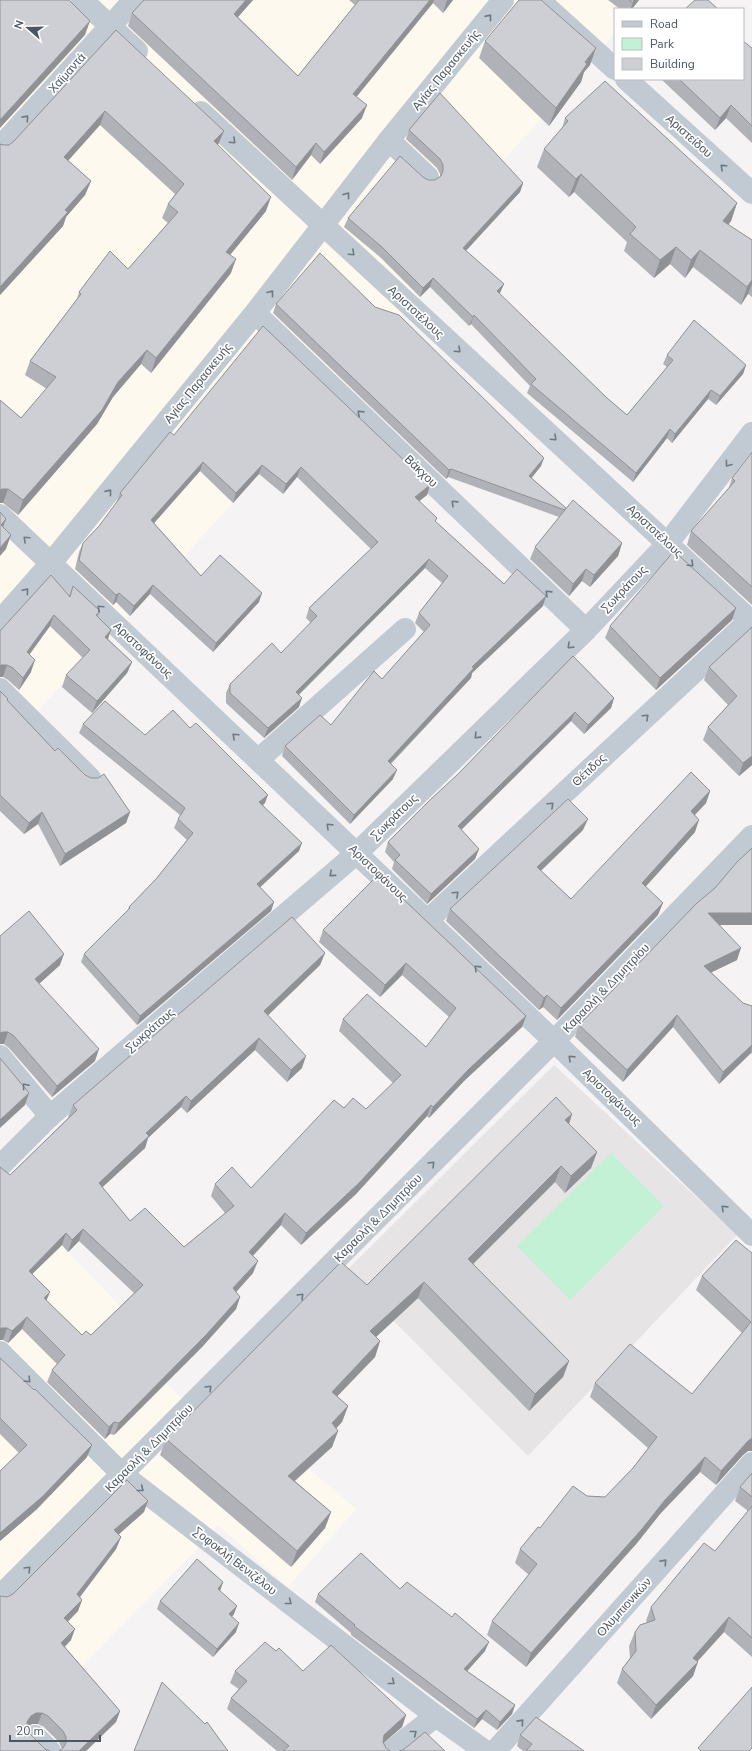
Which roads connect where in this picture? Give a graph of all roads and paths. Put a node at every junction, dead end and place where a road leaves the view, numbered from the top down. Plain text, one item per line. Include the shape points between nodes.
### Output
1 (82, 0) edge
2 (134, 0) edge
3 (503, 0) edge
4 (539, 0) edge
5 (110, 26) junction
6 (150, 64) edge
7 (614, 68) edge
8 (627, 80) edge
9 (184, 96) edge
10 (389, 140) junction
11 (0, 146) edge
12 (428, 177) dead end
13 (752, 193) edge
14 (323, 226) junction
15 (256, 313) junction
16 (752, 432) edge
17 (0, 516) edge
18 (668, 543) junction
19 (51, 563) junction
20 (0, 621) edge
21 (751, 621) edge
22 (405, 629) dead end
23 (586, 630) junction
24 (0, 689) edge
25 (259, 759) junction
26 (90, 778) edge
27 (752, 836) edge
28 (357, 853) junction
29 (428, 920) junction
30 (554, 1041) junction
31 (0, 1056) edge
32 (50, 1116) junction
33 (0, 1166) edge
34 (752, 1235) edge
35 (0, 1352) edge
36 (752, 1463) edge
37 (123, 1475) junction
38 (1, 1593) edge
39 (436, 1716) junction
40 (391, 1751) edge
41 (485, 1751) edge
42 (495, 1751) edge

1 - 5 street
2 - 5 street, Χαϊμαντά
10 -> 3 street, Αγίας Παρασκευής
4 - 7 street
5 - 6 street
11 -> 5 street, Χαϊμαντά
13 -> 8 street, Αριστείδου
9 -> 14 street, Αριστοτέλους
10 - 12 street
14 -> 10 street, Αγίας Παρασκευής
15 -> 14 street, Αγίας Παρασκευής
14 -> 18 street, Αριστοτέλους
19 -> 15 street, Αγίας Παρασκευής
23 -> 15 street, Βάκχου
16 -> 18 street, Σωκράτους
19 -> 17 street, Αριστοφάνους
18 -> 21 street, Αριστοτέλους
18 - 23 street, Σωκράτους
20 -> 19 street, Αγίας Παρασκευής
25 -> 19 street, Αριστοφάνους
29 -> 21 street, Θέτιδος
22 - 25 street
23 -> 28 street, Σωκράτους
24 - 26 street
28 -> 25 street, Αριστοφάνους
27 - 30 street, Καραολή & Δημητρίου
28 - 29 street, Αριστοφάνους
28 -> 32 street, Σωκράτους
30 -> 29 street, Αριστοφάνους
34 -> 30 street, Αριστοφάνους
37 -> 30 street, Καραολή & Δημητρίου
32 -> 31 street
32 - 33 street, Σωκράτους
35 -> 37 street, Σοφοκλή Βενιζέλου
42 -> 36 street, Ολυμπιονικών
38 -> 37 street, Καραολή & Δημητρίου
37 -> 39 street, Σοφοκλή Βενιζέλου
40 -> 39 street
39 - 41 street, Σοφοκλή Βενιζέλου

